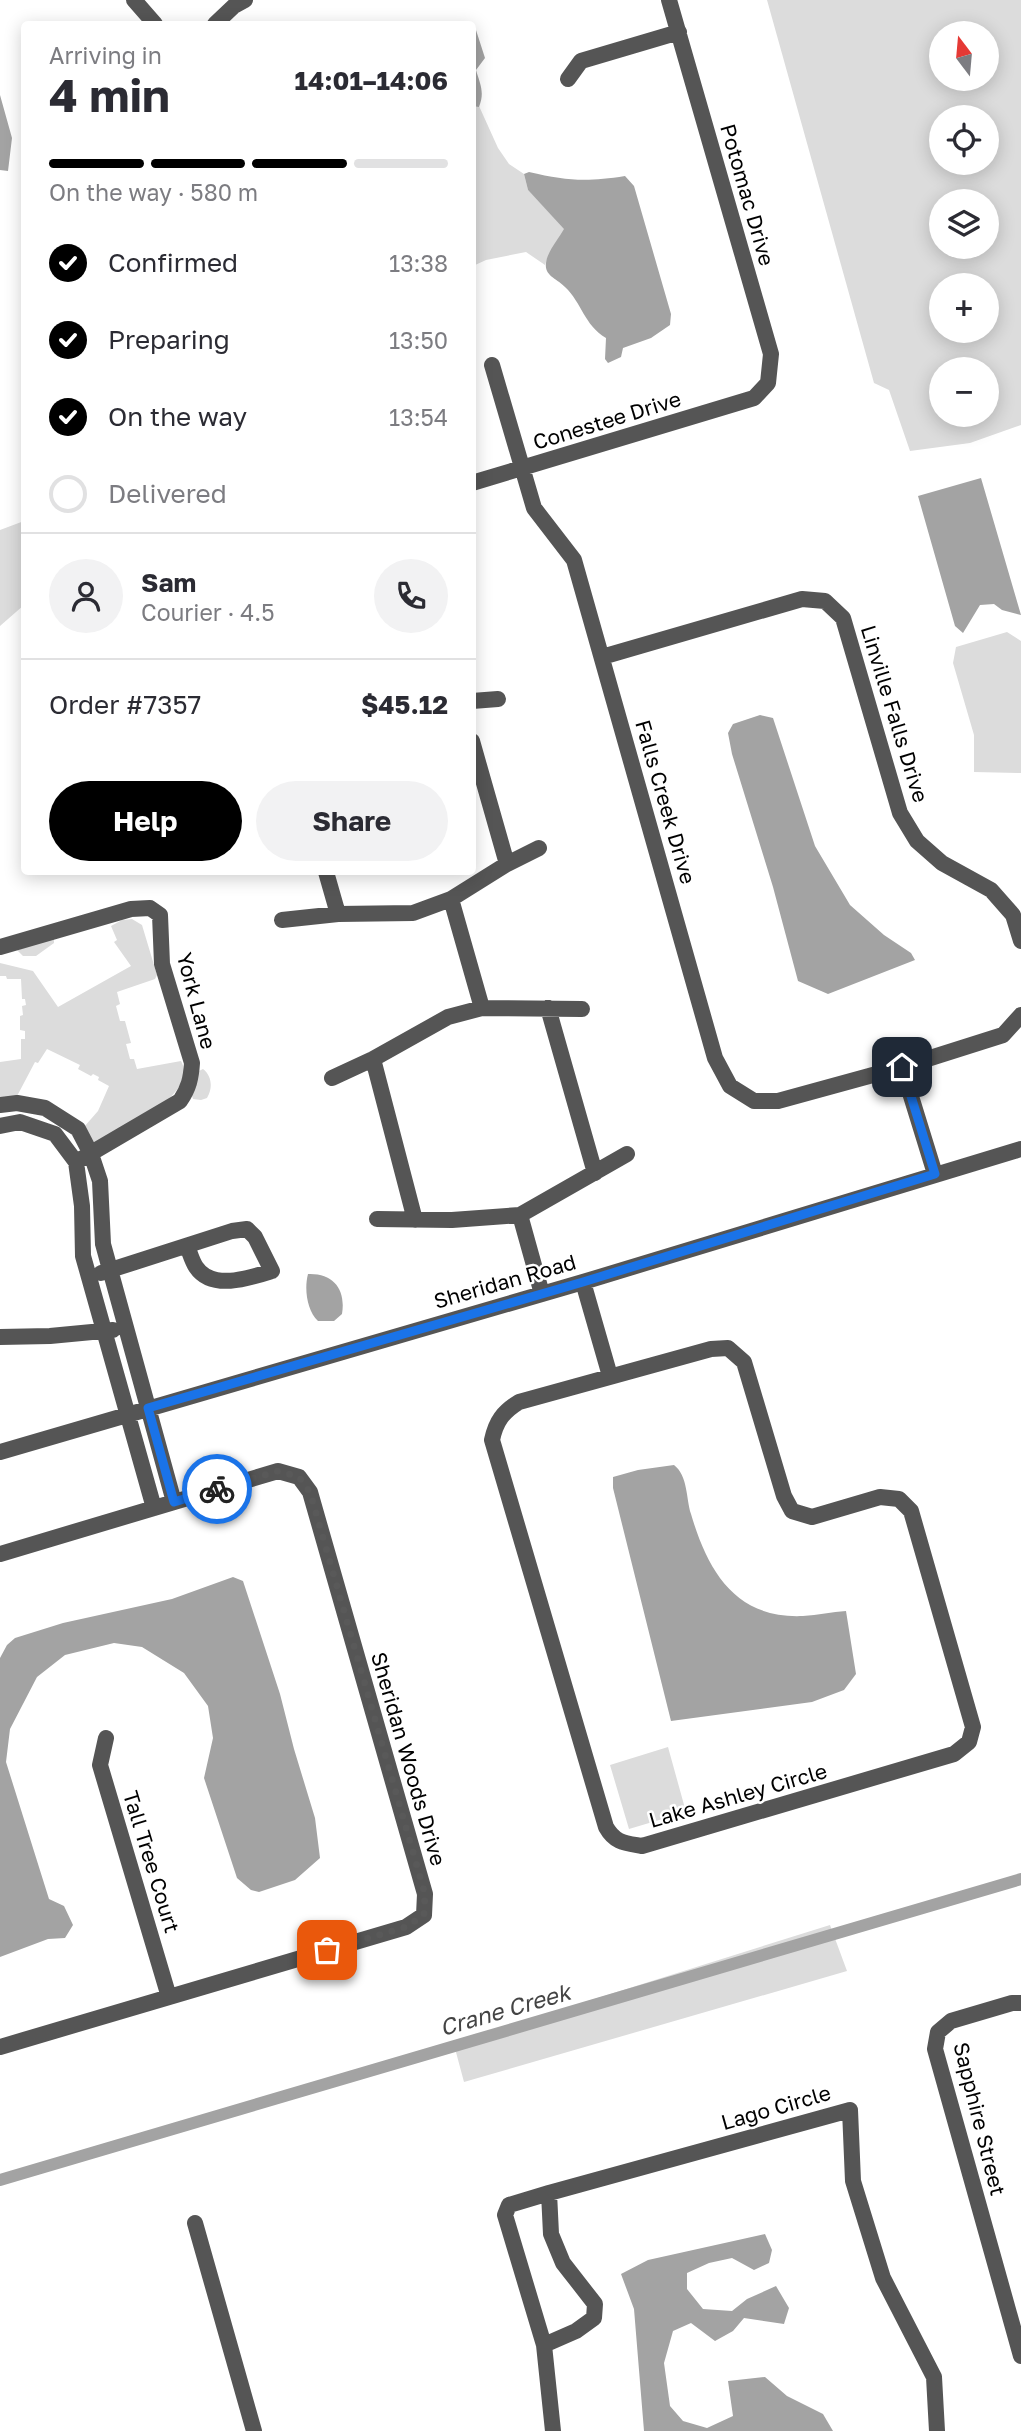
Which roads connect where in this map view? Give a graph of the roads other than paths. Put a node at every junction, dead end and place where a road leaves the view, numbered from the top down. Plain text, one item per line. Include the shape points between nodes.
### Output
1 (134, 0) edge
2 (246, 0) edge
3 (670, 0) edge
4 (152, 21) edge
5 (218, 21) edge
6 (679, 32) junction
7 (568, 79) dead end
8 (492, 365) dead end
9 (754, 398) joint
10 (522, 469) junction
11 (476, 482) edge
12 (602, 657) junction
13 (498, 699) dead end
14 (476, 701) edge
15 (476, 755) edge
16 (539, 848) dead end
17 (507, 864) junction
18 (327, 875) edge
19 (451, 899) junction
20 (338, 914) junction
21 (282, 920) dead end
22 (1021, 941) edge
23 (0, 947) edge
24 (482, 1008) junction
25 (548, 1008) junction
26 (582, 1009) dead end
27 (1021, 1016) edge
28 (373, 1059) junction
29 (902, 1067) junction
30 (332, 1078) dead end
31 (0, 1105) edge
32 (0, 1126) edge
33 (1021, 1149) edge
34 (91, 1154) junction
35 (627, 1154) dead end
36 (76, 1163) junction
37 (595, 1173) junction
38 (935, 1174) junction
39 (520, 1215) junction
40 (377, 1219) dead end
41 (415, 1220) junction
42 (187, 1246) junction
43 (110, 1270) junction
44 (89, 1277) junction
45 (583, 1282) junction
46 (542, 1294) junction
47 (126, 1326) junction
48 (105, 1332) junction
49 (0, 1337) edge
50 (611, 1376) junction
51 (148, 1408) junction
52 (127, 1415) junction
53 (0, 1452) edge
54 (174, 1502) junction
55 (154, 1508) junction
56 (0, 1553) edge
57 (106, 1738) dead end
58 (169, 1997) junction
59 (1021, 2003) edge
60 (0, 2046) edge
61 (549, 2193) junction
62 (195, 2223) dead end
63 (544, 2345) junction
64 (1021, 2356) edge
65 (254, 2431) edge
66 (553, 2431) edge
67 (937, 2431) edge

1 - 4 street
2 - 5 street
3 - 6 street, Potomac Drive
6 - 7 street via 581,61
6 - 9 street, Potomac Drive via 771,354 768,383
8 - 10 street, Falls Creek Drive
9 - 10 street, Conestee Drive
10 - 11 street, Conestee Drive
10 - 12 street, Falls Creek Drive via 534,508 574,560
12 - 22 street, Linville Falls Drive via 802,599 825,601 843,618 900,813 916,841 942,863 991,890 1013,915
12 - 29 street, Falls Creek Drive via 715,1058 730,1086 754,1101 778,1101
13 - 14 street
15 - 17 street
16 - 17 street
17 - 19 street
18 - 20 street
19 - 20 street via 414,913
19 - 24 street
20 - 21 street
23 - 34 street, York Lane via 131,909 150,908 160,915 162,964 189,1047 191,1078 180,1101
24 - 25 street
24 - 28 street via 448,1017
25 - 26 street
25 - 37 street
27 - 29 street via 1003,1035
28 - 30 street
28 - 41 street
29 - 38 street
31 - 34 street via 45,1108 78,1129
32 - 36 street via 20,1122 55,1135
33 - 38 street, Sheridan Road
34 - 36 street, York Lane
34 - 43 street via 100,1181 101,1229
35 - 37 street
36 - 44 street
37 - 39 street
38 - 45 street, Sheridan Road
39 - 41 street
39 - 46 street
40 - 41 street
42 - 42 street via 247,1229 271,1271 217,1281 197,1268
42 - 43 street
43 - 44 street
43 - 47 street
44 - 48 street
45 - 46 street, Sheridan Road
45 - 50 street
46 - 51 street, Sheridan Road
47 - 48 street
47 - 51 street
48 - 49 street
48 - 52 street
50 - 50 street, Lake Ashley Circle via 519,1402 504,1411 492,1440 612,1838 642,1846 954,1754 969,1742 973,1727 911,1511 899,1499 880,1497 812,1517 792,1511 744,1362 729,1348
51 - 52 street, Sheridan Road
51 - 54 street
52 - 53 street, Sheridan Road
52 - 55 street
54 - 55 street, Sheridan Woods Drive
54 - 58 street, Sheridan Woods Drive via 278,1471 299,1477 310,1492 425,1894 424,1915 406,1927
55 - 56 street, Sheridan Woods Drive
57 - 58 street, Tall Tree Court via 100,1765
58 - 60 street, Sheridan Woods Drive
59 - 64 street, Sapphire Street via 951,2021 937,2032 936,2049
61 - 63 street, Lago Circle via 509,2205 505,2215
61 - 63 street via 551,2234 564,2263 595,2304 594,2318 576,2332
61 - 67 street, Lago Circle via 850,2110 853,2181 883,2278 934,2377
62 - 65 street
63 - 66 street, Lago Circle

